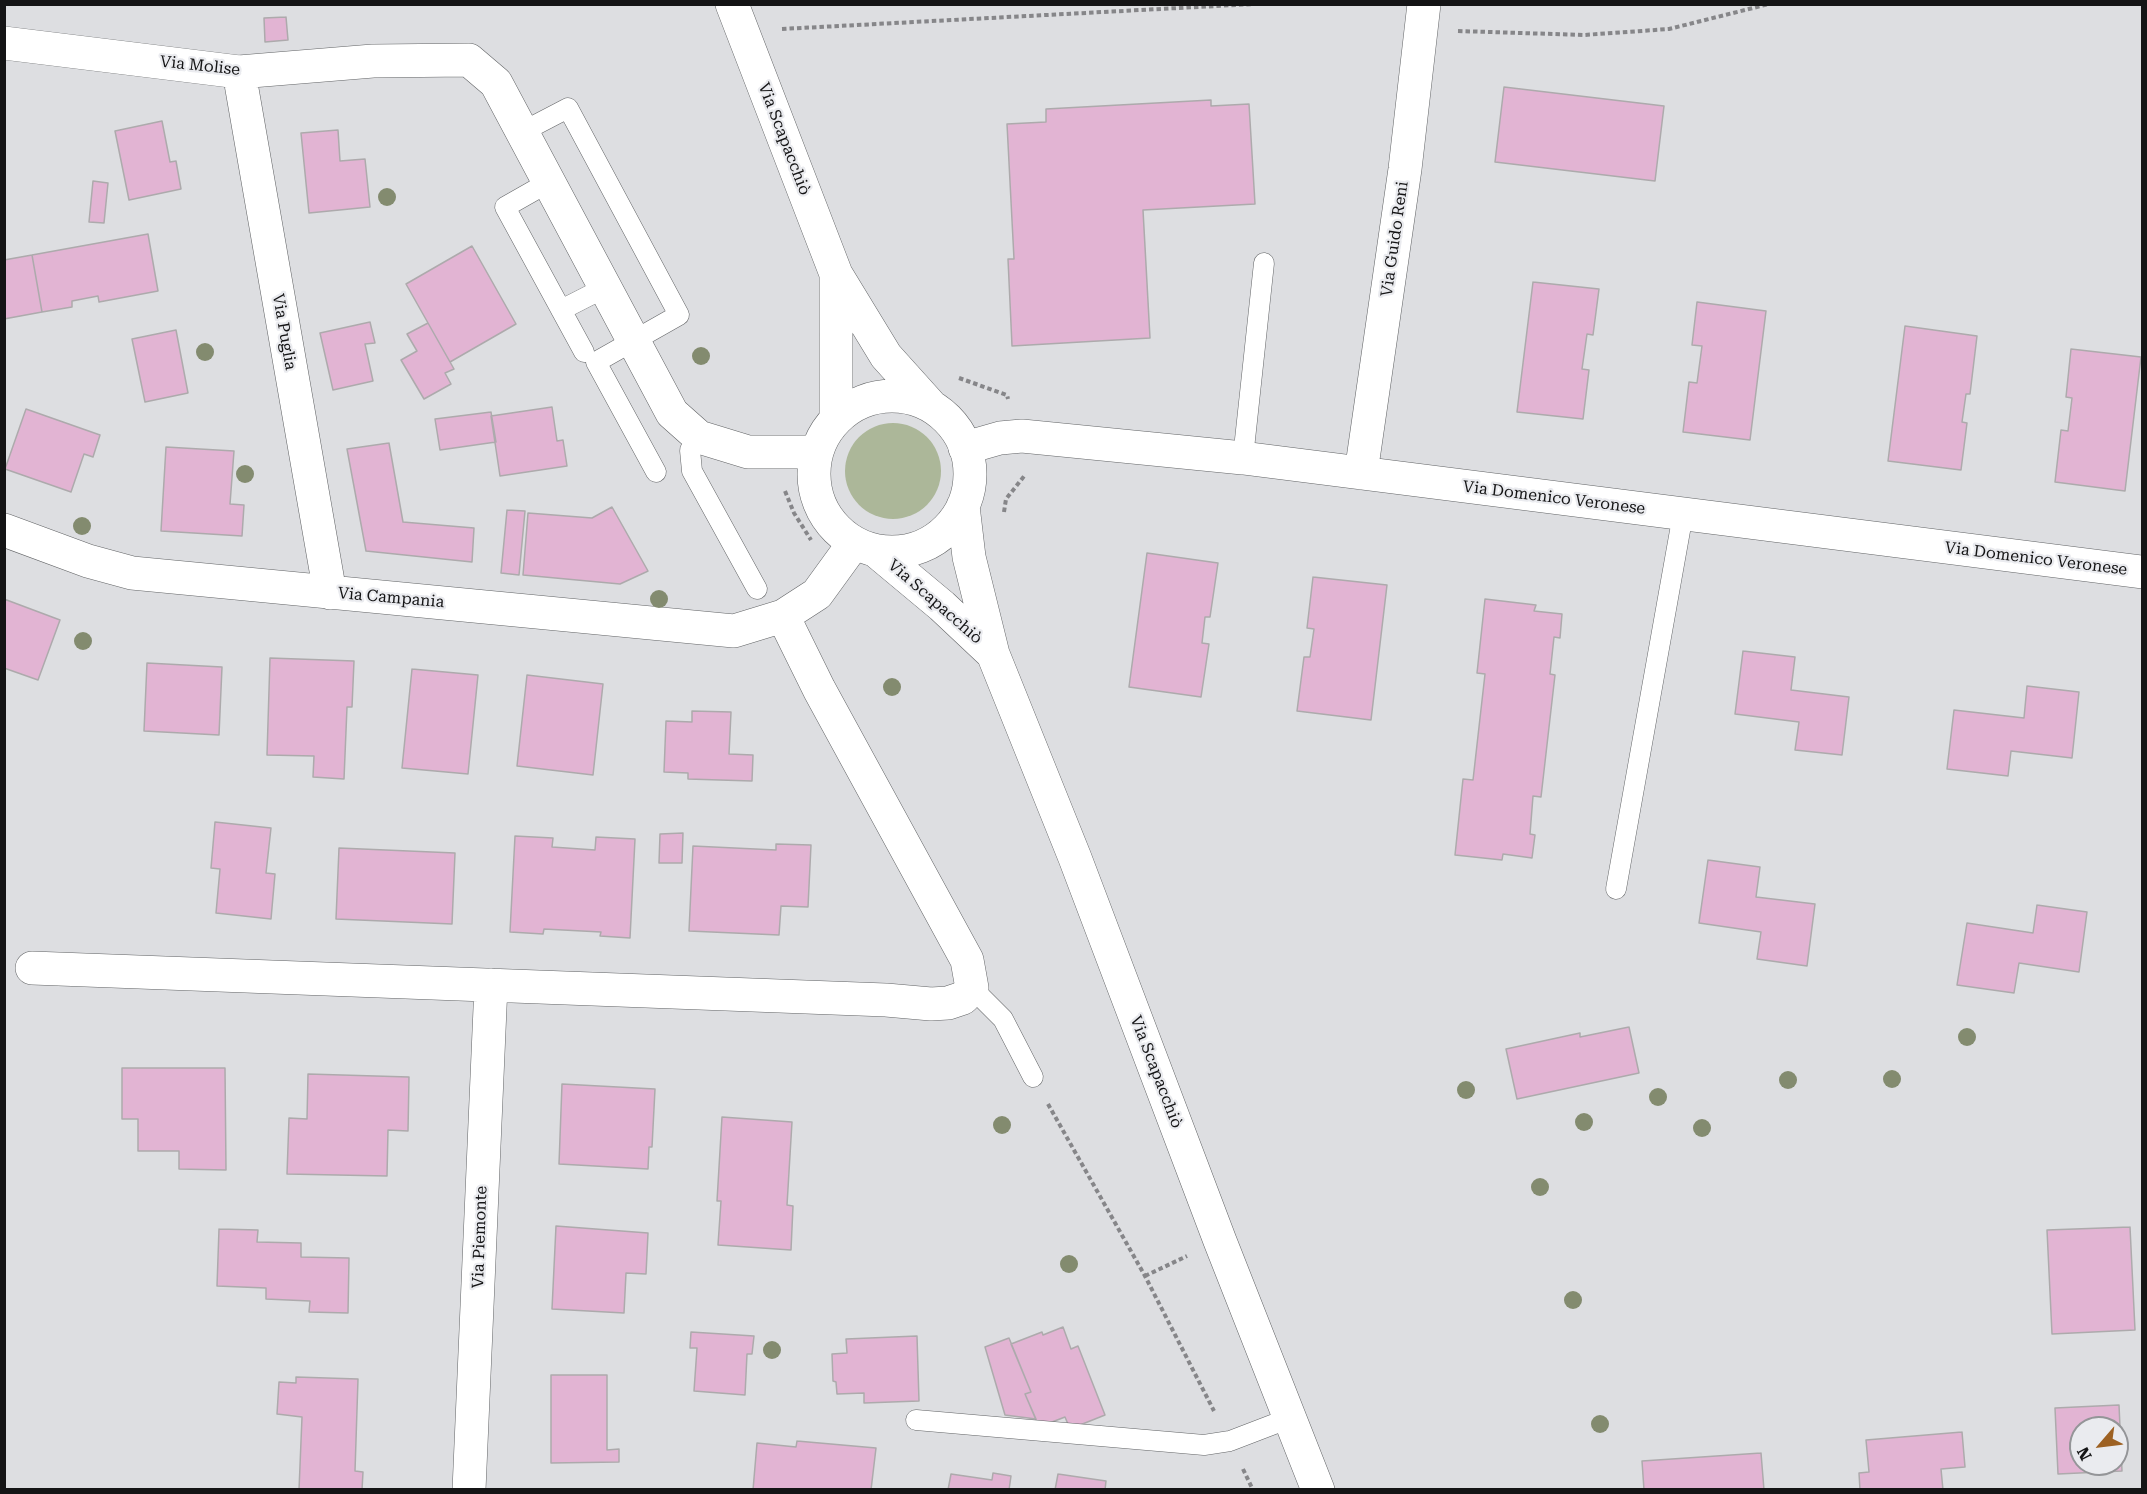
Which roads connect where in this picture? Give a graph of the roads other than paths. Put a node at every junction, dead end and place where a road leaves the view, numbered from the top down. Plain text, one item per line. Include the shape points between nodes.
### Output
1 (732, 4) edge
2 (1422, 17) edge
3 (4, 44) edge
4 (239, 72) junction
5 (522, 132) junction
6 (549, 182) junction
7 (1264, 263) dead end
8 (836, 274) junction
9 (606, 287) junction
10 (561, 310) junction
11 (634, 340) junction
12 (584, 352) dead end
13 (933, 408) junction
14 (836, 419) junction
15 (699, 437) junction
16 (966, 448) junction
17 (816, 452) junction
18 (1243, 458) junction
19 (656, 472) dead end
20 (1361, 473) junction
21 (963, 506) junction
22 (1683, 514) junction
23 (4, 530) edge
24 (865, 547) junction
25 (2142, 572) edge
26 (757, 589) dead end
27 (330, 593) junction
28 (783, 616) junction
29 (993, 654) junction
30 (1616, 888) dead end
31 (32, 968) dead end
32 (491, 985) junction
33 (972, 988) junction
34 (1033, 1077) road end
35 (1290, 1418) junction
36 (916, 1420) dead end
37 (470, 1490) edge
38 (1318, 1490) edge

1 - 8 street, Via Scapacchiò
2 - 20 street, Via Guido Reni
3 - 4 street, Via Molise
4 - 5 street, Via Molise via 373,61 469,60 496,83
4 - 27 street, Via Puglia
5 - 6 street
5 - 11 lane via 568,108 679,315
6 - 9 street
6 - 10 lane via 505,207
7 - 18 lane
8 - 13 street, Via Scapacchiò via 886,356
8 - 14 street, Via Scapacchiò
9 - 10 lane
9 - 11 street
10 - 12 lane
11 - 15 street via 672,413
11 - 19 lane via 596,362
13 - 14 street, Via Scapacchiò via 909,398 882,396 858,404
13 - 16 street, Via Scapacchiò via 952,425
14 - 17 street, Via Scapacchiò
15 - 17 street via 748,452
15 - 26 lane via 690,450 692,471
16 - 18 street, Via Domenico Veronese via 1022,436
16 - 21 street, Via Scapacchiò via 970,468
17 - 24 street, Via Scapacchiò via 813,474 826,517 841,533
18 - 20 street, Via Domenico Veronese
20 - 22 street, Via Domenico Veronese
21 - 24 street, Via Scapacchiò via 948,528 928,544 902,552
21 - 29 street, Via Scapacchiò via 969,557
22 - 25 street, Via Domenico Veronese
22 - 30 lane
23 - 27 street, Via Campania via 132,573
24 - 28 street, Via Campania via 817,594
24 - 29 street, Via Scapacchiò via 942,606
27 - 28 street, Via Campania via 734,631
28 - 33 street via 819,690 967,960
29 - 35 street, Via Scapacchiò
31 - 32 street
32 - 33 street via 931,1004 948,1004 963,998
32 - 37 street, Via Piemonte
33 - 34 lane via 1003,1019
35 - 36 lane via 1230,1441 1203,1445
35 - 38 street, Via Scapacchiò

